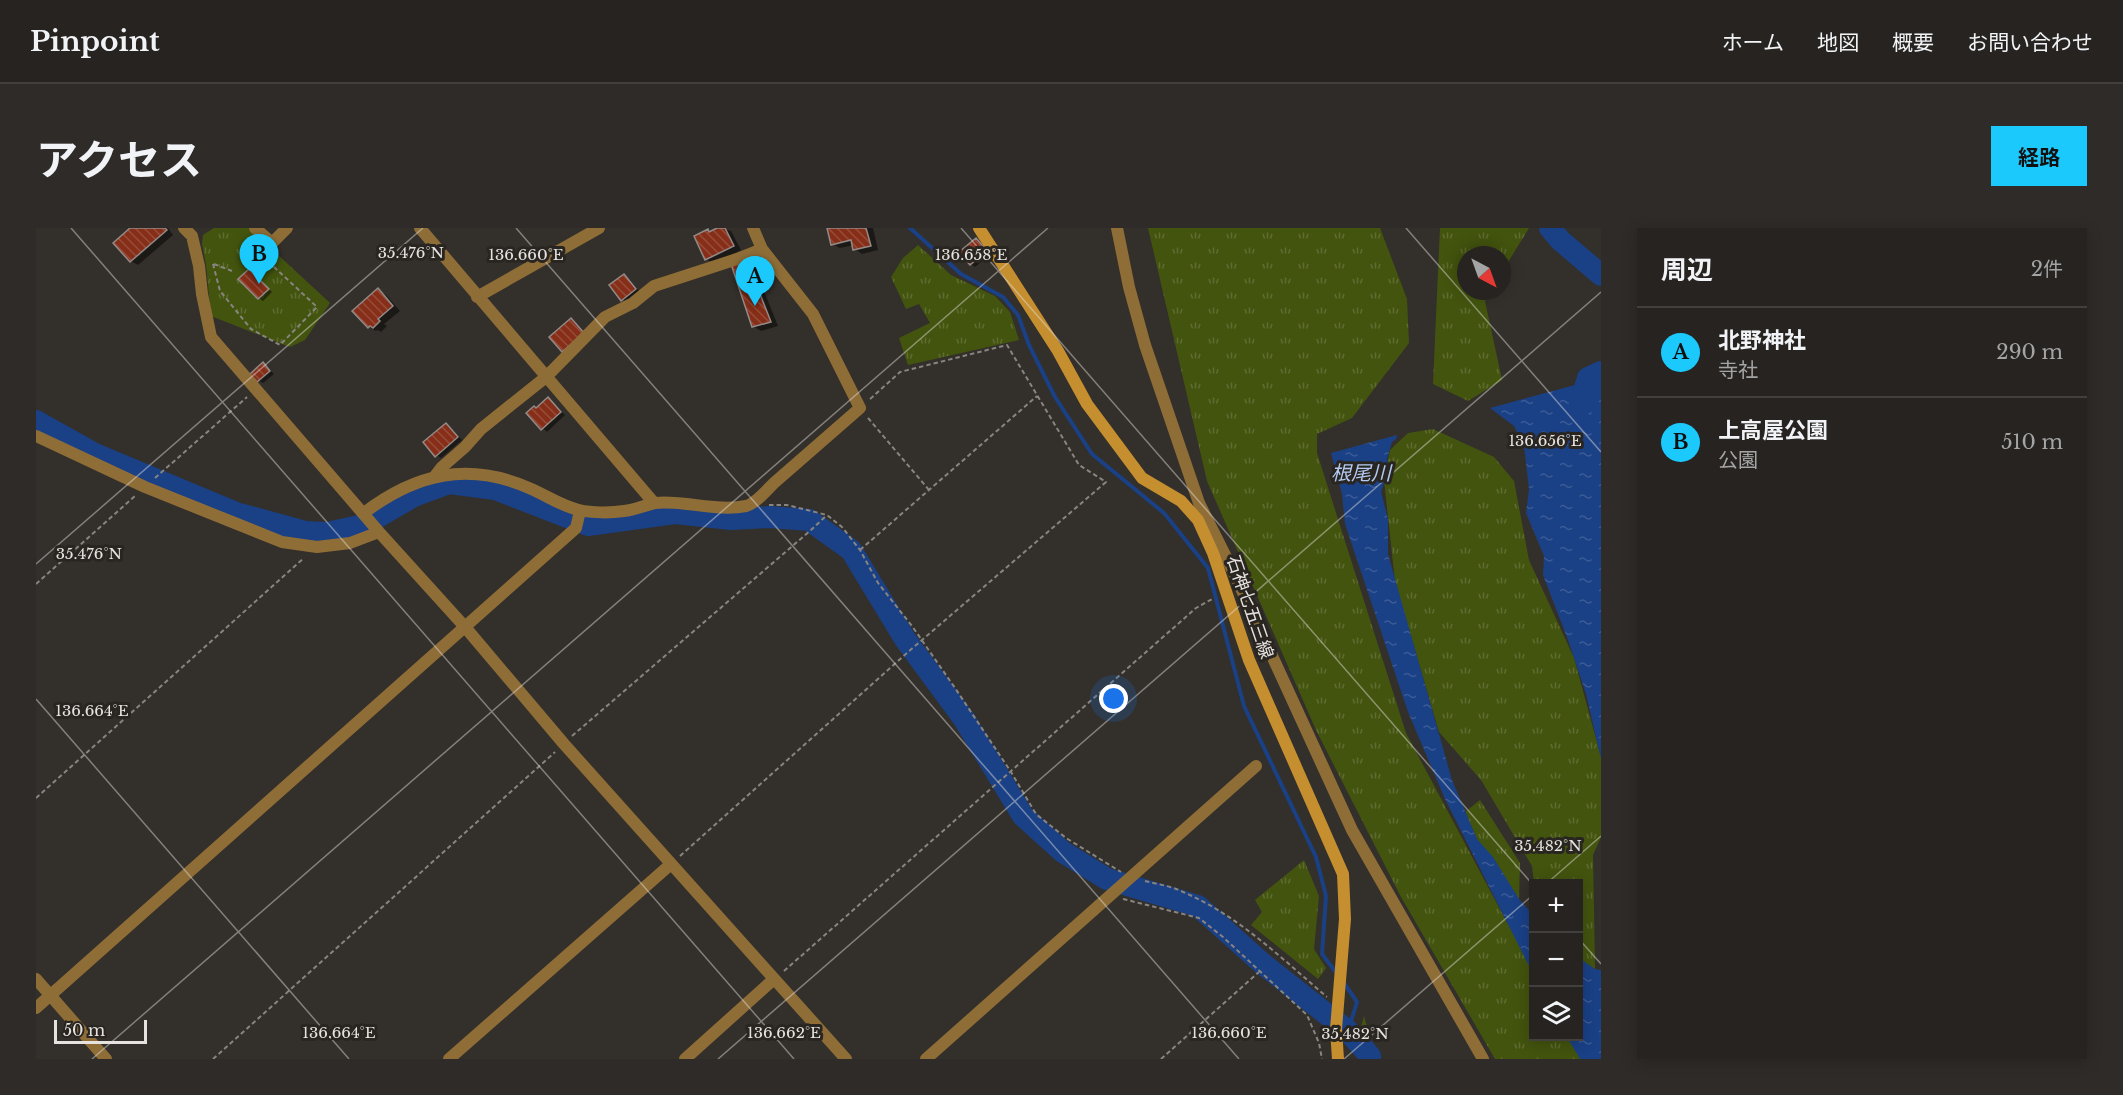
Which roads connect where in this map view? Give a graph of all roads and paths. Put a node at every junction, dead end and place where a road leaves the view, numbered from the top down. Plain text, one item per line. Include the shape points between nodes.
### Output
1 (203, 228) edge
2 (255, 228) edge
3 (287, 228) edge
4 (420, 228) edge
5 (599, 228) edge
6 (753, 228) edge
7 (979, 228) edge
8 (1117, 228) edge
9 (188, 232) edge
10 (762, 249) junction
11 (251, 260) dead end
12 (232, 271) dead end
13 (477, 297) junction
14 (546, 377) junction
15 (255, 390) junction
16 (1036, 396) junction
17 (860, 408) junction
18 (36, 436) edge
19 (159, 475) dead end
20 (435, 476) junction
21 (145, 488) junction
22 (929, 490) junction
23 (654, 503) junction
24 (748, 506) junction
25 (580, 512) junction
26 (363, 513) junction
27 (827, 514) junction
28 (379, 532) junction
29 (317, 547) junction
30 (860, 550) junction
31 (36, 584) edge
32 (1225, 592) junction
33 (465, 627) junction
34 (921, 640) junction
35 (564, 744) junction
36 (1256, 766) dead end
37 (1011, 772) junction
38 (36, 798) edge
39 (671, 864) junction
40 (1129, 877) junction
41 (1110, 895) junction
42 (1259, 972) junction
43 (36, 979) edge
44 (774, 979) junction
45 (50, 995) junction
46 (1338, 1007) junction
47 (36, 1008) edge
48 (106, 1059) edge
49 (213, 1059) edge
50 (449, 1059) edge
51 (685, 1059) edge
52 (846, 1059) edge
53 (926, 1059) edge
54 (1161, 1059) edge
55 (1322, 1059) edge
56 (1338, 1059) edge
57 (1483, 1059) edge

1 - 9 street
2 - 3 street via 272,243
4 - 13 street
5 - 13 street
6 - 10 street
7 - 32 main road, 石神七五三線 via 1058,351 1087,404 1142,478 1181,501 1198,520
8 - 57 street via 1145,345 1199,503 1352,830
9 - 15 street via 199,266 212,338
10 - 14 street via 654,286 633,303 605,317
10 - 17 street via 813,314
11 - 12 path via 273,266 317,307 280,345 252,329 220,291 213,264
13 - 14 street
14 - 20 street via 481,429
14 - 23 street
15 - 19 path
15 - 26 street
16 - 17 path via 1006,345 900,372
16 - 22 path
16 - 34 path via 1079,465 1106,482
17 - 22 path
17 - 24 street
18 - 21 street
20 - 25 street via 494,475
20 - 26 street via 408,485
21 - 29 street via 282,542
21 - 31 path
22 - 30 path
23 - 24 street
23 - 25 street via 624,511
24 - 27 path via 787,505
25 - 33 street via 576,528
26 - 28 street
27 - 30 path
27 - 35 path
28 - 29 street via 350,543
28 - 33 street
29 - 38 path
30 - 34 path via 878,583
32 - 37 path via 1196,608
32 - 46 main road, 石神七五三線 via 1249,660 1343,874 1345,919
33 - 35 street
33 - 45 street
34 - 37 path
34 - 39 path
35 - 39 street
35 - 49 path
36 - 40 street
37 - 40 path via 1036,814 1065,838
37 - 44 path
39 - 44 street
39 - 50 street
40 - 41 street
40 - 46 path via 1180,890 1226,915 1257,936
41 - 42 path via 1199,918
41 - 53 street
42 - 54 path
42 - 55 path via 1307,1015
43 - 45 street
44 - 51 street
44 - 52 street
45 - 47 street
45 - 48 street
46 - 56 main road, 石神七五三線

